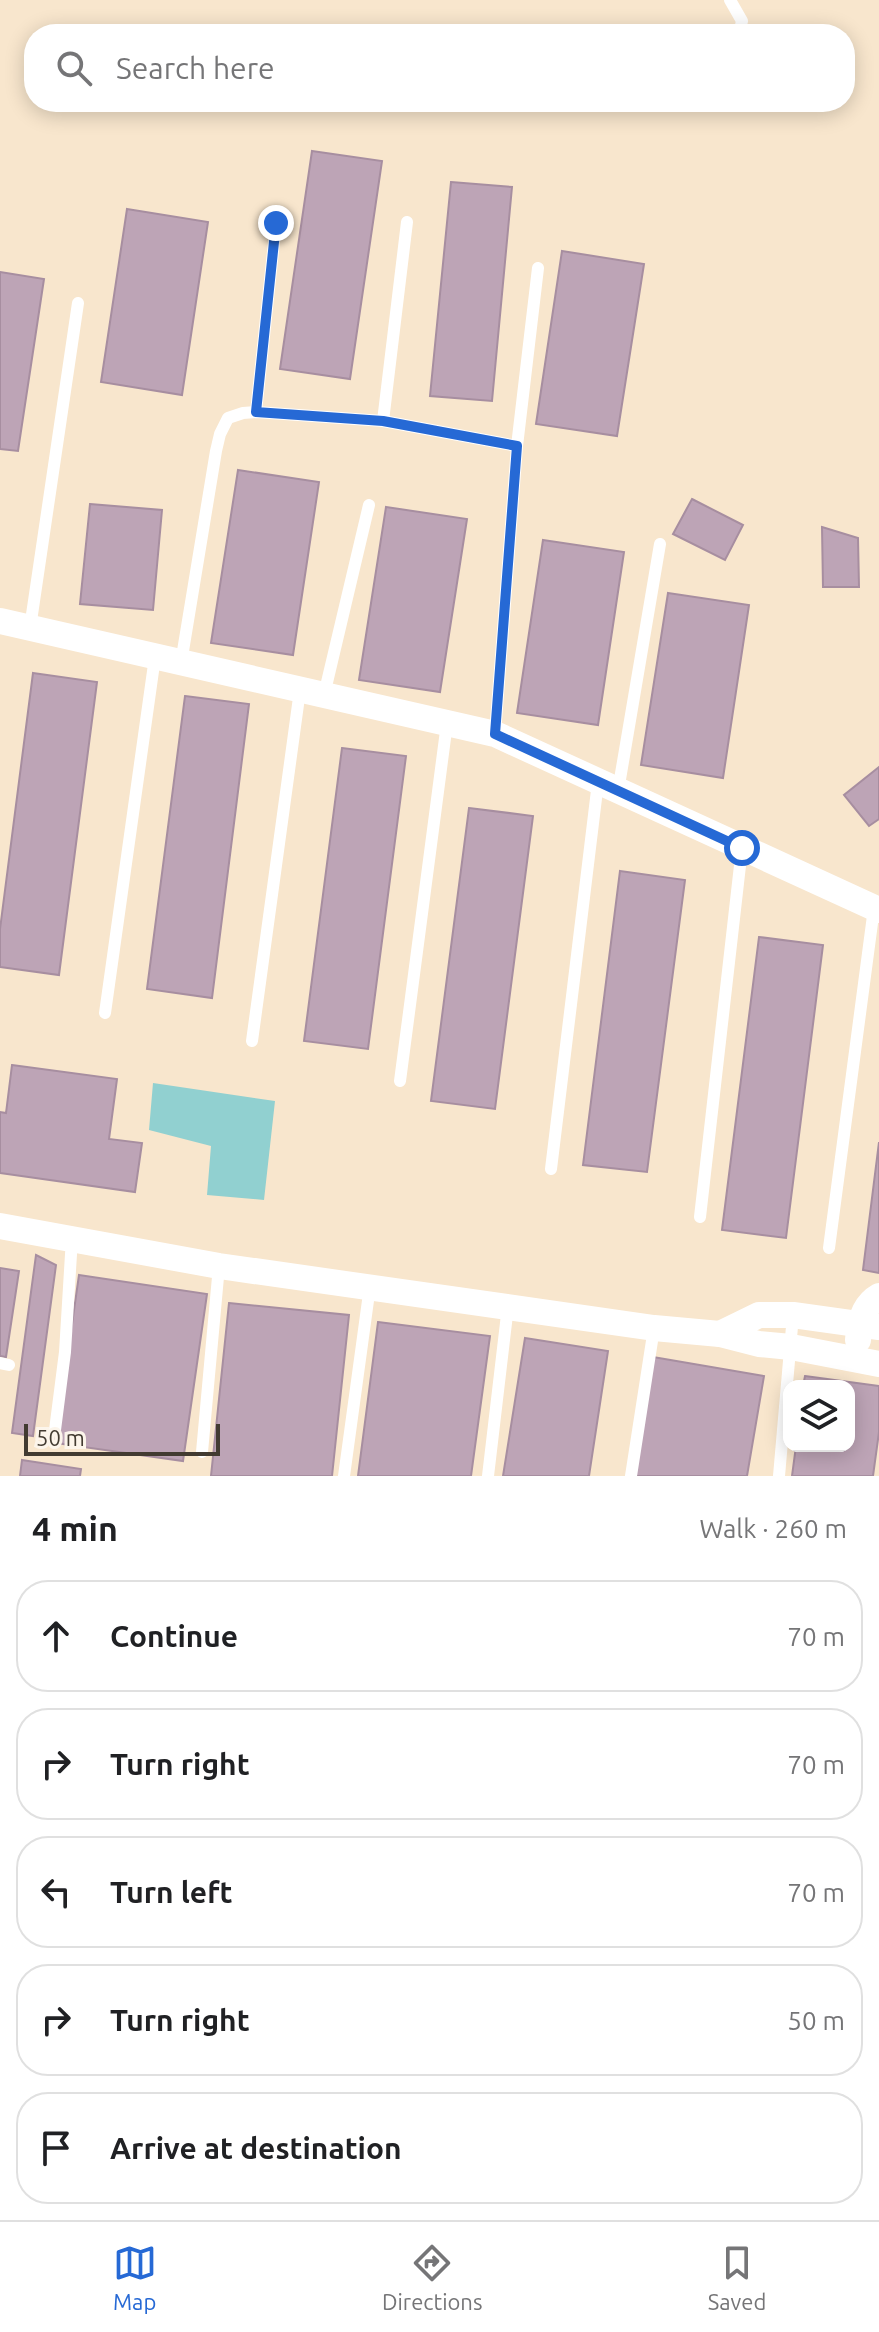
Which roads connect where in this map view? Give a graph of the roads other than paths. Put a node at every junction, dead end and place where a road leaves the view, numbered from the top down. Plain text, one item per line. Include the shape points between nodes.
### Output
1 (730, 0) edge
2 (741, 24) edge
3 (407, 222) dead end
4 (276, 223) dead end
5 (538, 268) dead end
6 (78, 303) dead end
7 (256, 412) junction
8 (383, 421) junction
9 (517, 446) junction
10 (369, 505) dead end
11 (660, 544) dead end
12 (0, 621) edge
13 (30, 628) junction
14 (155, 657) junction
15 (181, 663) junction
16 (312, 692) junction
17 (447, 723) junction
18 (495, 734) junction
19 (608, 786) junction
20 (742, 848) junction
21 (876, 909) edge
22 (105, 1013) dead end
23 (252, 1041) dead end
24 (400, 1081) dead end
25 (551, 1169) dead end
26 (700, 1217) dead end
27 (0, 1226) edge
28 (72, 1238) junction
29 (829, 1248) dead end
30 (219, 1266) junction
31 (370, 1286) junction
32 (879, 1296) edge
33 (508, 1306) junction
34 (793, 1315) junction
35 (869, 1325) edge
36 (654, 1328) junction
37 (720, 1334) junction
38 (791, 1347) junction
39 (868, 1362) edge
40 (55, 1430) dead end
41 (202, 1452) dead end
42 (344, 1476) edge
43 (488, 1476) edge
44 (631, 1476) edge
45 (779, 1476) edge

1 - 2 lane
3 - 8 lane
4 - 7 lane
5 - 9 lane
6 - 13 lane
7 - 8 lane
7 - 15 lane via 228,418 220,434
8 - 9 lane
9 - 18 lane
10 - 16 lane
11 - 19 lane
12 - 13 street
13 - 14 street
14 - 15 street
14 - 22 lane
15 - 16 street
16 - 17 street
16 - 23 lane
17 - 18 street
17 - 24 lane
18 - 19 street
19 - 20 street
19 - 25 lane
20 - 21 street
20 - 26 lane
21 - 29 lane
27 - 28 street
28 - 30 street
28 - 40 lane
30 - 31 street
30 - 41 lane
31 - 33 street
31 - 42 lane
32 - 35 street via 869,1303
33 - 36 street
33 - 43 lane
34 - 35 street
34 - 37 street via 759,1315
34 - 38 lane
35 - 39 street
36 - 37 street
36 - 44 lane
37 - 38 street
38 - 39 street
38 - 45 lane

